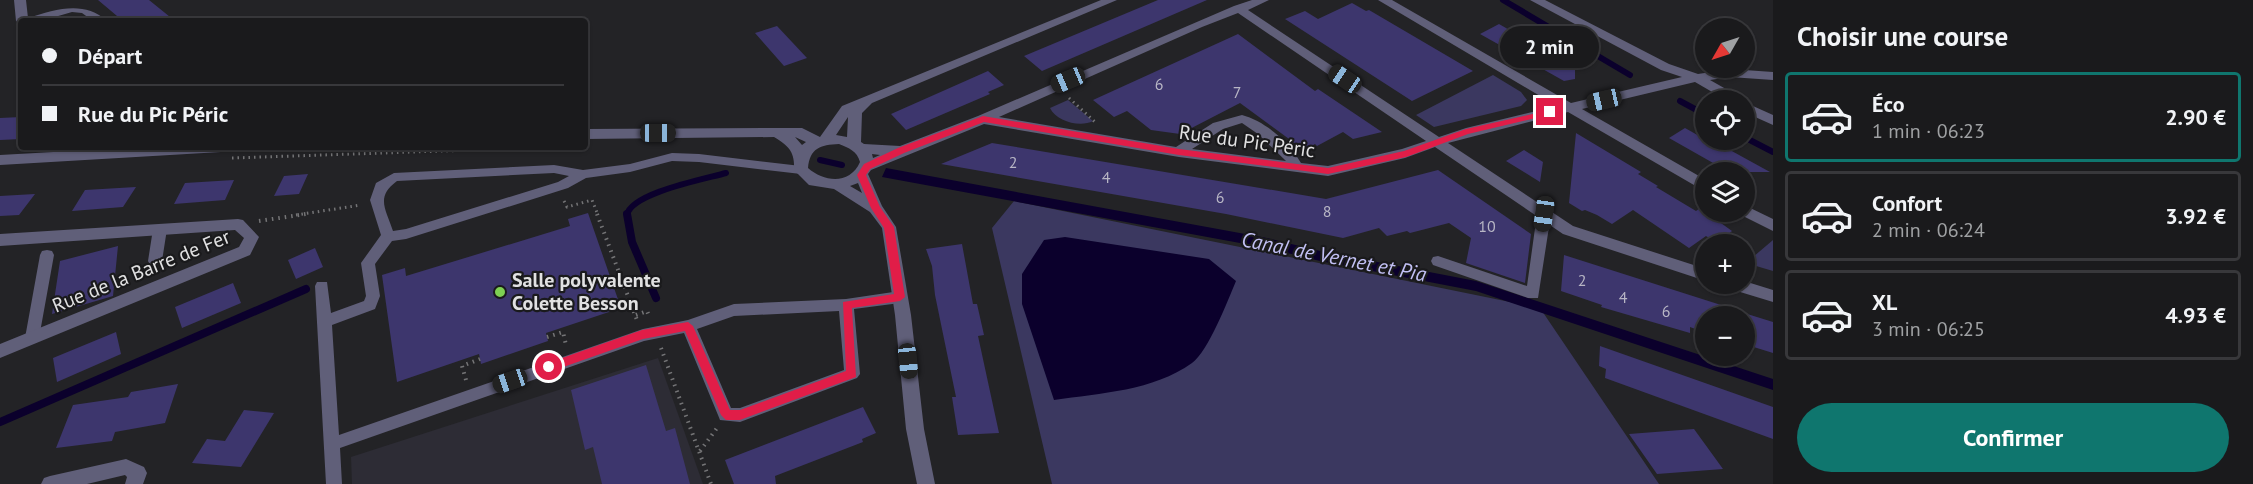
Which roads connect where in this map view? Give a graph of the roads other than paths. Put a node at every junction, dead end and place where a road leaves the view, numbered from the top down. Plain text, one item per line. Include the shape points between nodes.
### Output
1 (20, 0) edge
2 (1111, 0) edge
3 (1263, 0) edge
4 (1384, 0) edge
5 (1536, 0) edge
6 (1238, 8) junction
7 (22, 18) edge
8 (39, 18) edge
9 (96, 18) edge
10 (1755, 75) edge
11 (1773, 76) edge
12 (1695, 77) edge
13 (1697, 78) joint
14 (1718, 90) edge
15 (867, 100) junction
16 (1021, 102) junction
17 (1571, 108) junction
18 (1755, 112) edge
19 (983, 119) junction
20 (1773, 121) edge
21 (1018, 125) junction
22 (777, 132) junction
23 (588, 134) edge
24 (820, 141) junction
25 (1439, 142) junction
26 (858, 146) junction
27 (158, 150) edge
28 (186, 150) edge
29 (901, 151) junction
30 (1179, 152) junction
31 (223, 153) edge
32 (0, 160) edge
33 (801, 163) junction
34 (1297, 168) junction
35 (864, 171) junction
36 (583, 174) junction
37 (1695, 181) edge
38 (837, 185) junction
39 (875, 208) junction
40 (1544, 214) junction
41 (1755, 216) edge
42 (1773, 226) edge
43 (160, 229) junction
44 (388, 236) junction
45 (0, 240) edge
46 (47, 255) dead end
47 (155, 261) dead end
48 (1438, 261) dead end
49 (1695, 272) edge
50 (322, 286) dead end
51 (1755, 291) edge
52 (1773, 296) edge
53 (900, 297) junction
54 (846, 304) junction
55 (326, 321) junction
56 (688, 326) junction
57 (32, 338) junction
58 (0, 351) edge
59 (332, 444) junction
60 (51, 484) edge
61 (134, 484) edge
62 (334, 484) edge
63 (926, 484) edge

1 - 7 street
2 - 15 street
3 - 6 street
4 - 17 street
5 - 12 street via 1665,68
6 - 16 street
6 - 25 street
8 - 9 street via 71,8 85,10
10 - 11 street, Rue du Pic Péric
13 - 14 street
13 - 17 street, Rue du Pic Péric
15 - 24 street via 847,109
15 - 26 street via 855,112
16 - 19 street
16 - 21 street
17 - 25 street, Rue du Pic Péric
17 - 37 street
18 - 20 street
19 - 21 street, Rue du Pic Péric
19 - 29 street
21 - 30 street, Rue du Pic Péric
22 - 23 street
22 - 24 street via 802,134
22 - 33 street via 794,143
24 - 26 street via 840,139
24 - 33 street
25 - 34 street, Rue du Pic Péric via 1328,171
25 - 40 street
26 - 29 street
26 - 35 street via 867,158
27 - 32 street
28 - 31 street
29 - 35 street
30 - 34 street, Rue du Pic Péric
30 - 34 street via 1230,121 1242,119 1255,124 1292,157
33 - 36 lane via 672,157
33 - 38 street via 815,182
35 - 38 street via 851,182
35 - 39 street
36 - 44 lane via 557,187 406,234
36 - 44 lane via 554,169 394,177 381,186 376,200
38 - 39 street
39 - 53 street via 889,227
40 - 48 lane via 1533,294
40 - 49 street via 1582,236
41 - 42 street
43 - 45 street, Rue de la Barre de Fer
43 - 47 lane
43 - 57 street, Rue de la Barre de Fer via 238,224 252,237 245,252
44 - 55 lane via 368,263 373,296 370,304
46 - 57 lane
50 - 55 lane
51 - 52 street
53 - 54 lane
53 - 63 street via 915,429
54 - 56 lane via 734,310
54 - 56 lane via 852,374 740,415 726,415
55 - 59 lane
56 - 59 lane via 648,333
57 - 58 street, Rue de la Barre de Fer
59 - 62 lane
60 - 61 street via 126,467 138,473

